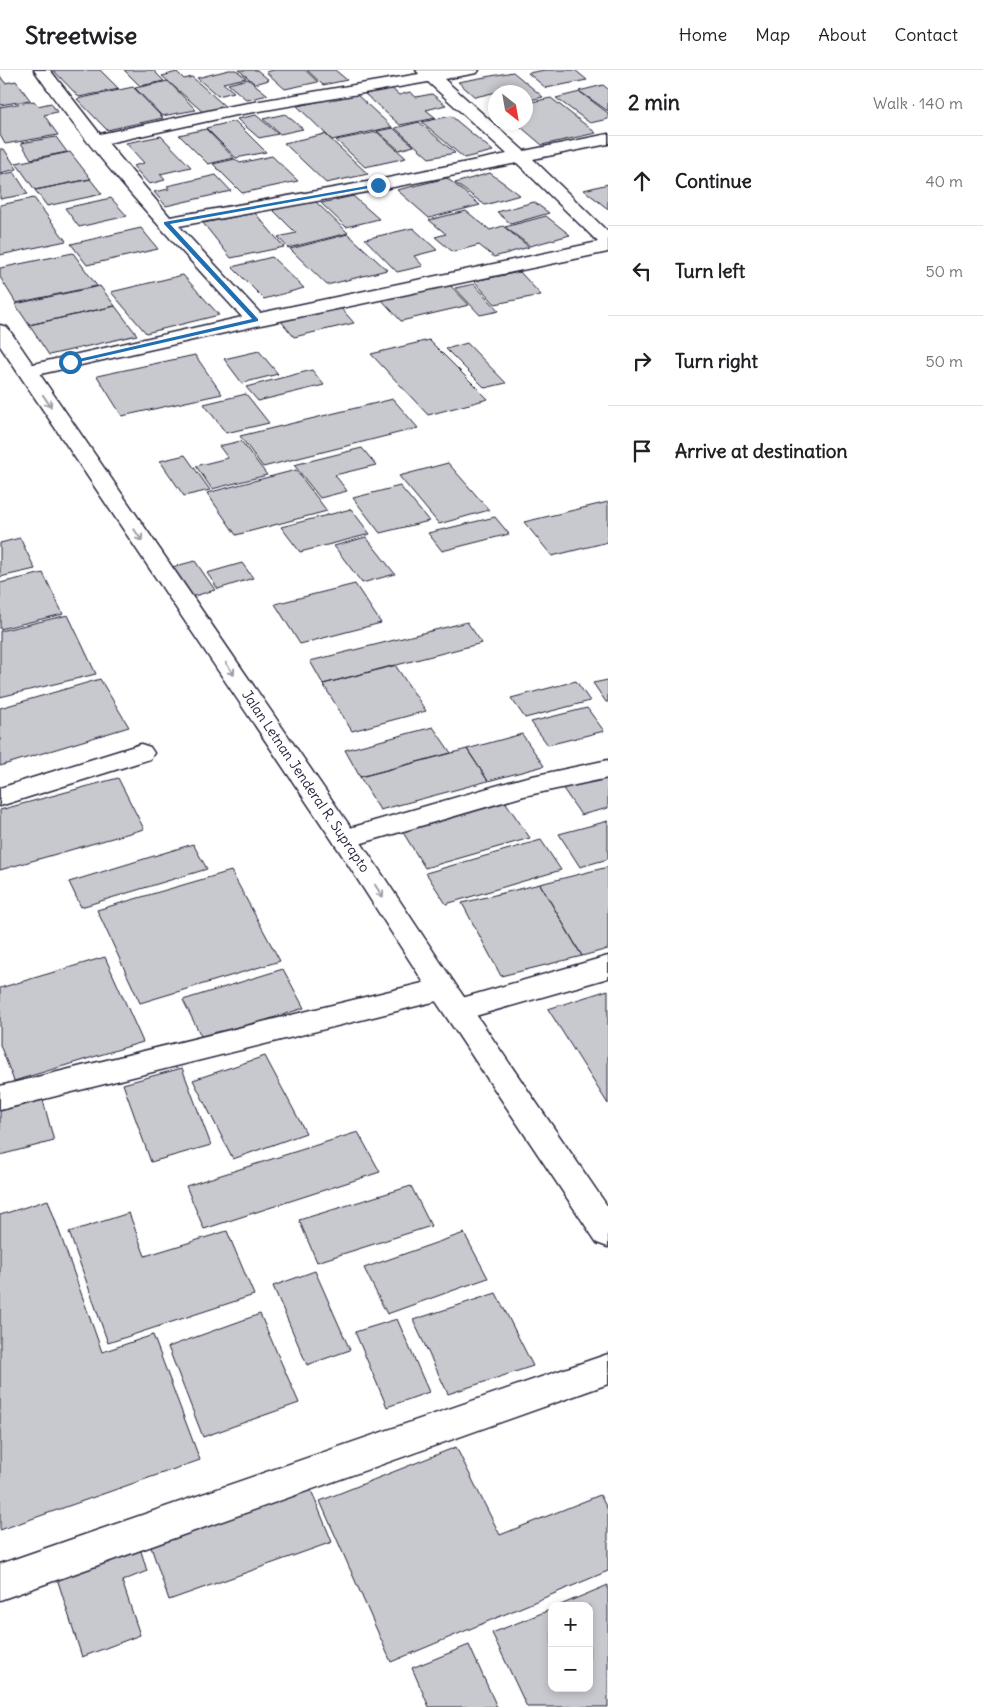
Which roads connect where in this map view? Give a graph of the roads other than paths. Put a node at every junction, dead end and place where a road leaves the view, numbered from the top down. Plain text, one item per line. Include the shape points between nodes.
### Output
1 (42, 70) edge
2 (471, 70) edge
3 (428, 74) edge
4 (608, 139) edge
5 (96, 140) junction
6 (520, 156) junction
7 (166, 223) junction
8 (608, 244) edge
9 (256, 320) junction
10 (0, 331) edge
11 (27, 371) junction
12 (141, 753) dead end
13 (608, 769) edge
14 (0, 797) edge
15 (346, 839) junction
16 (608, 967) edge
17 (451, 1000) junction
18 (0, 1098) edge
19 (608, 1233) edge
20 (608, 1368) edge
21 (0, 1582) edge

1 - 5 street
2 - 3 street
3 - 5 street
3 - 6 street
4 - 6 street
5 - 7 street
6 - 7 street
6 - 8 street
7 - 9 street
8 - 9 street
9 - 11 street
10 - 11 street, Jalan Letnan Jenderal R. Suprapto
11 -> 15 street, Jalan Letnan Jenderal R. Suprapto
12 - 14 street
13 - 15 street via 523,787
15 -> 17 street, Jalan Letnan Jenderal R. Suprapto
16 - 17 street
17 - 18 street
17 - 19 street, Jalan Letnan Jenderal R. Suprapto
20 - 21 street

